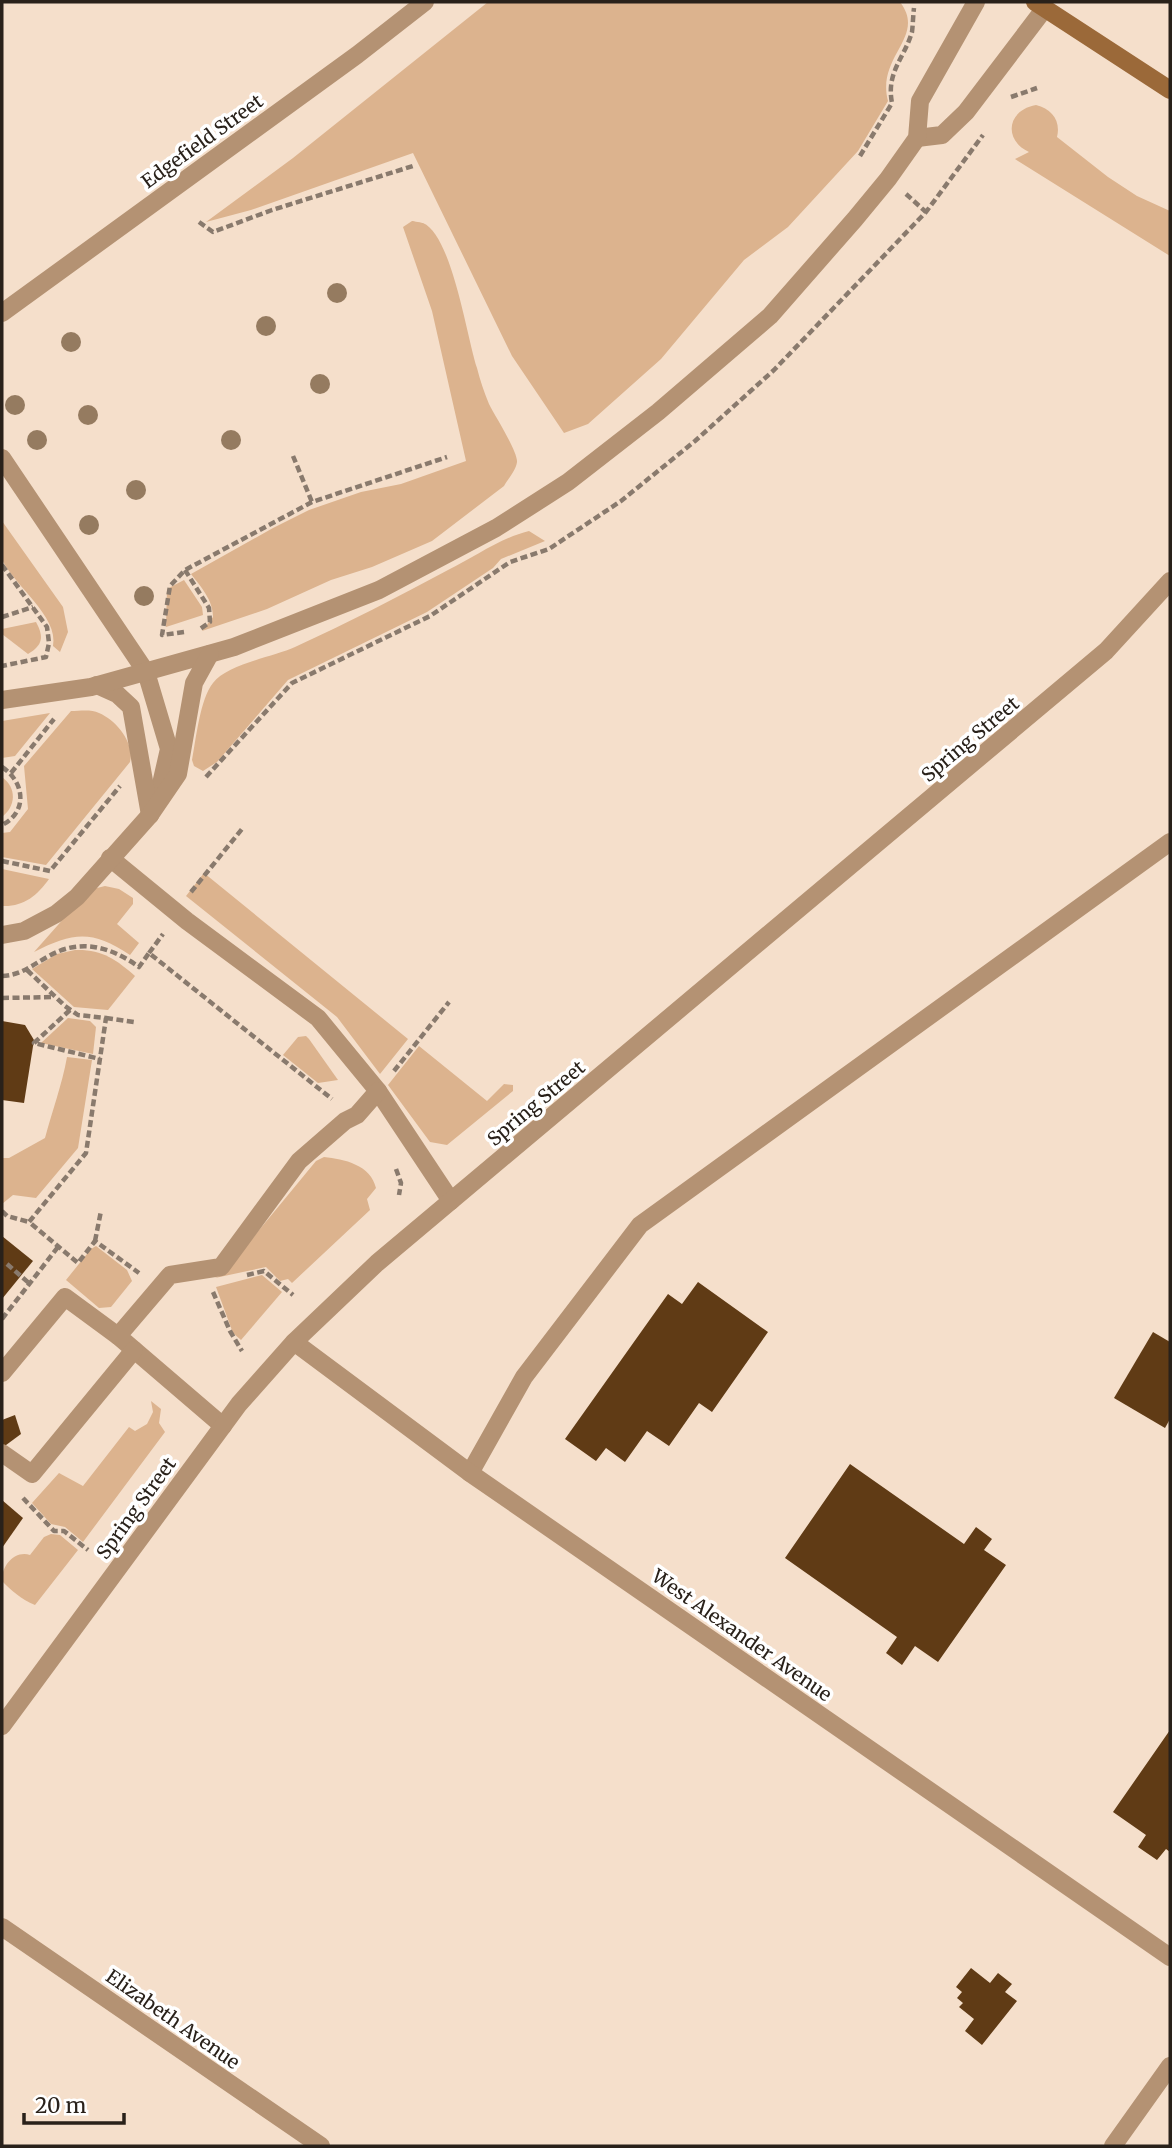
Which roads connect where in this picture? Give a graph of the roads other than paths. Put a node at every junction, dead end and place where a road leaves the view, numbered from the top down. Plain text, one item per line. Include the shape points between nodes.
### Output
1 (425, 2) edge
2 (976, 2) edge
3 (1040, 5) edge
4 (1170, 89) edge
5 (917, 138) junction
6 (2, 313) edge
7 (2, 458) edge
8 (1170, 581) edge
9 (210, 653) junction
10 (146, 672) junction
11 (97, 685) junction
12 (2, 700) edge
13 (162, 791) junction
14 (150, 815) junction
15 (1170, 842) edge
16 (110, 859) junction
17 (2, 935) edge
18 (378, 1091) junction
19 (451, 1201) junction
20 (118, 1336) junction
21 (294, 1342) junction
22 (134, 1350) junction
23 (2, 1373) edge
24 (223, 1426) junction
25 (2, 1453) edge
26 (471, 1473) junction
27 (2, 1726) edge
28 (2, 1927) edge
29 (1170, 1957) edge
30 (1170, 2066) edge
31 (321, 2146) edge
32 (1113, 2146) edge

1 - 6 street, Edgefield Street
2 - 5 street via 920,101
3 - 4 street
3 - 5 street via 966,112 942,135
5 - 9 street via 855,219 769,316 568,482 496,528 379,590
7 - 10 street
8 - 19 street, Spring Street via 1106,651
9 - 10 street
9 - 13 street via 194,683 178,774
10 - 11 street
10 - 13 street via 169,749
11 - 12 street
11 - 14 street via 131,707
13 - 14 street
14 - 16 street
15 - 26 street via 640,1225 523,1377
16 - 17 street via 56,915 24,931
16 - 18 street via 318,1018
18 - 19 street
18 - 20 street via 357,1115 299,1161 220,1267 170,1275
19 - 21 street, Spring Street
20 - 22 street
20 - 23 street via 65,1297
21 - 24 street, Spring Street
21 - 26 street, West Alexander Avenue
22 - 24 street
22 - 25 street via 32,1474
24 - 27 street, Spring Street
26 - 29 street, West Alexander Avenue
28 - 31 street, Elizabeth Avenue
30 - 32 street

